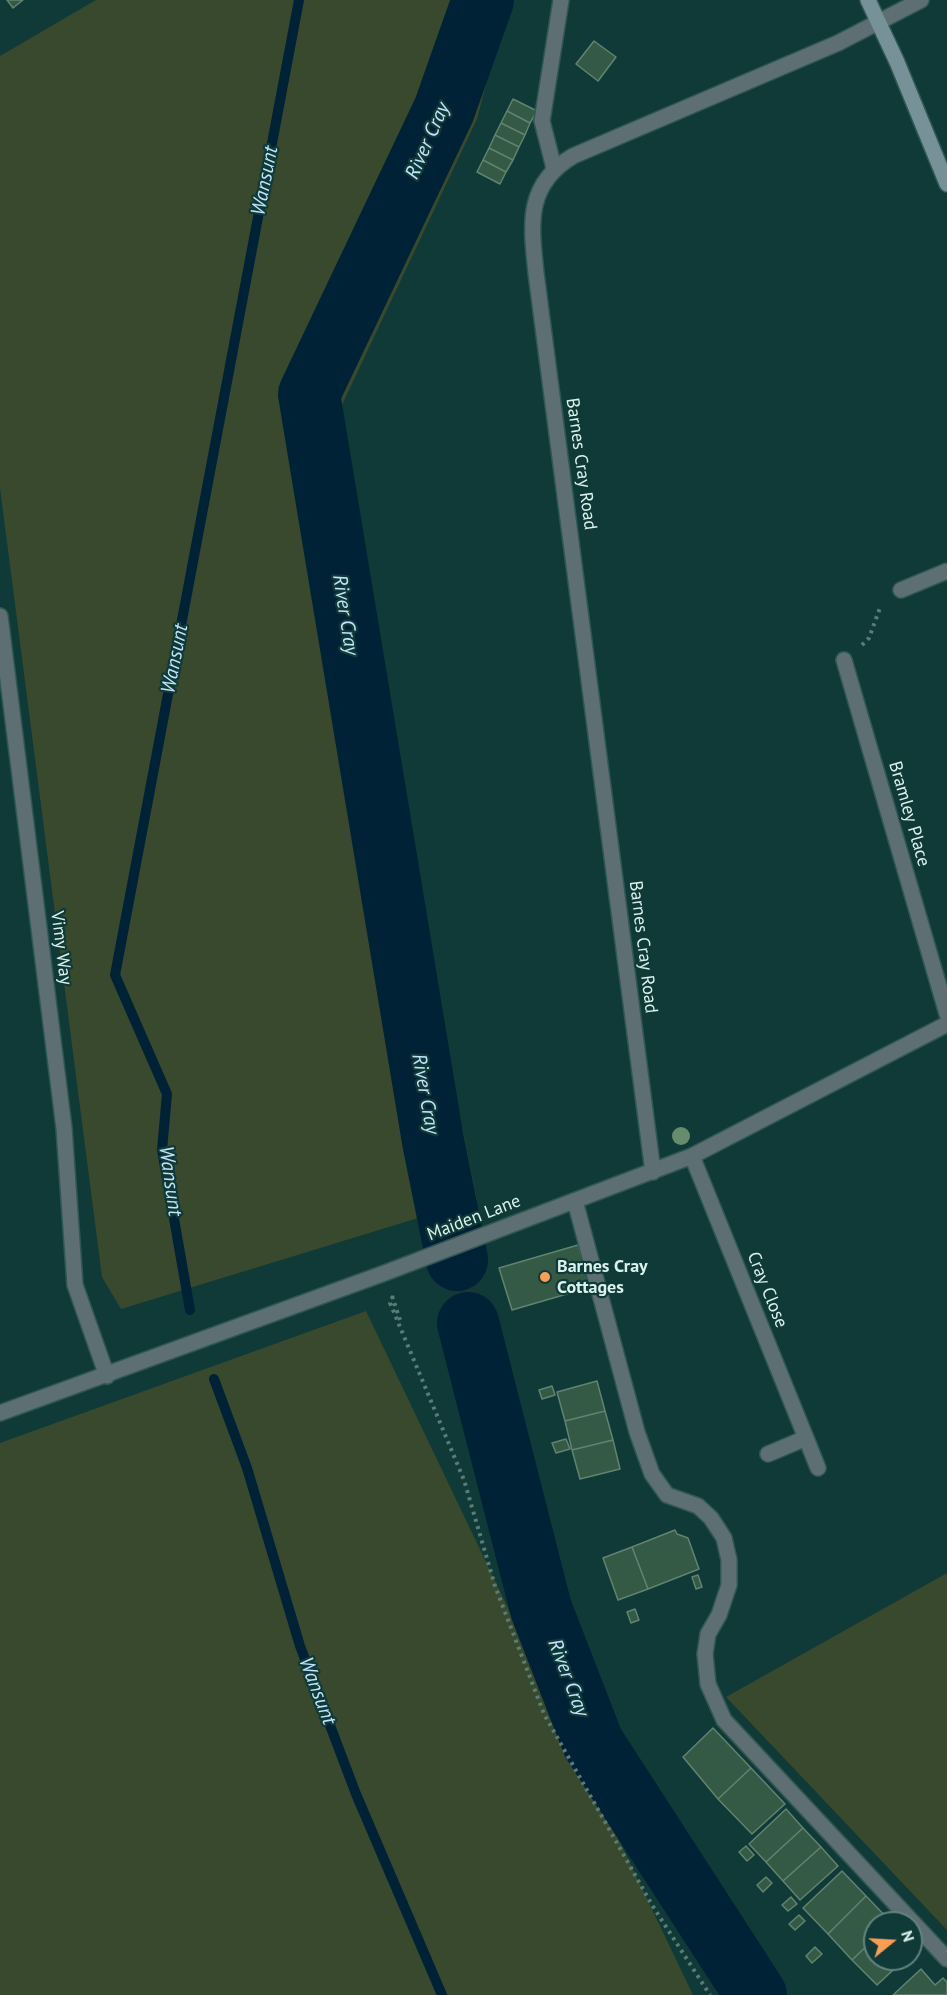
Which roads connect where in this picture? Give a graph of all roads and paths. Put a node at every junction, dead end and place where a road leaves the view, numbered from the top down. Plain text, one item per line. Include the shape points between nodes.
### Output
1 (561, 0) edge
2 (867, 0) edge
3 (921, 0) edge
4 (880, 22) junction
5 (554, 168) junction
6 (947, 184) edge
7 (947, 571) edge
8 (901, 590) joint
9 (0, 616) edge
10 (844, 660) joint
11 (947, 1014) edge
12 (947, 1024) edge
13 (692, 1156) junction
14 (653, 1172) junction
15 (575, 1201) junction
16 (382, 1274) junction
17 (106, 1376) junction
18 (0, 1413) edge
19 (806, 1438) junction
20 (768, 1454) dead end
21 (818, 1468) dead end
22 (947, 1959) edge
23 (710, 1995) edge

1 - 5 street via 542,121
2 - 4 main road
3 - 4 street, Barnes Cray Road
4 - 5 street, Barnes Cray Road via 588,148
4 - 6 main road
5 - 14 street, Barnes Cray Road via 537,197 532,218 533,240
7 - 8 street
8 - 10 path via 879,607 869,638
9 - 17 street, Vimy Way via 64,1128 75,1285
10 - 11 street, Bramley Place
12 - 13 street, Maiden Lane
13 - 14 street, Maiden Lane
13 - 19 street, Cray Close
14 - 15 street, Maiden Lane
15 - 16 street, Maiden Lane
15 - 22 street via 652,1474 667,1495 698,1506 724,1538 729,1585 708,1634 705,1654 708,1684 724,1720
16 - 17 street, Maiden Lane
16 - 23 path via 393,1296 390,1303 464,1480 495,1586 544,1714 652,1905
17 - 18 street, Maiden Lane
19 - 20 street
19 - 21 street, Cray Close

